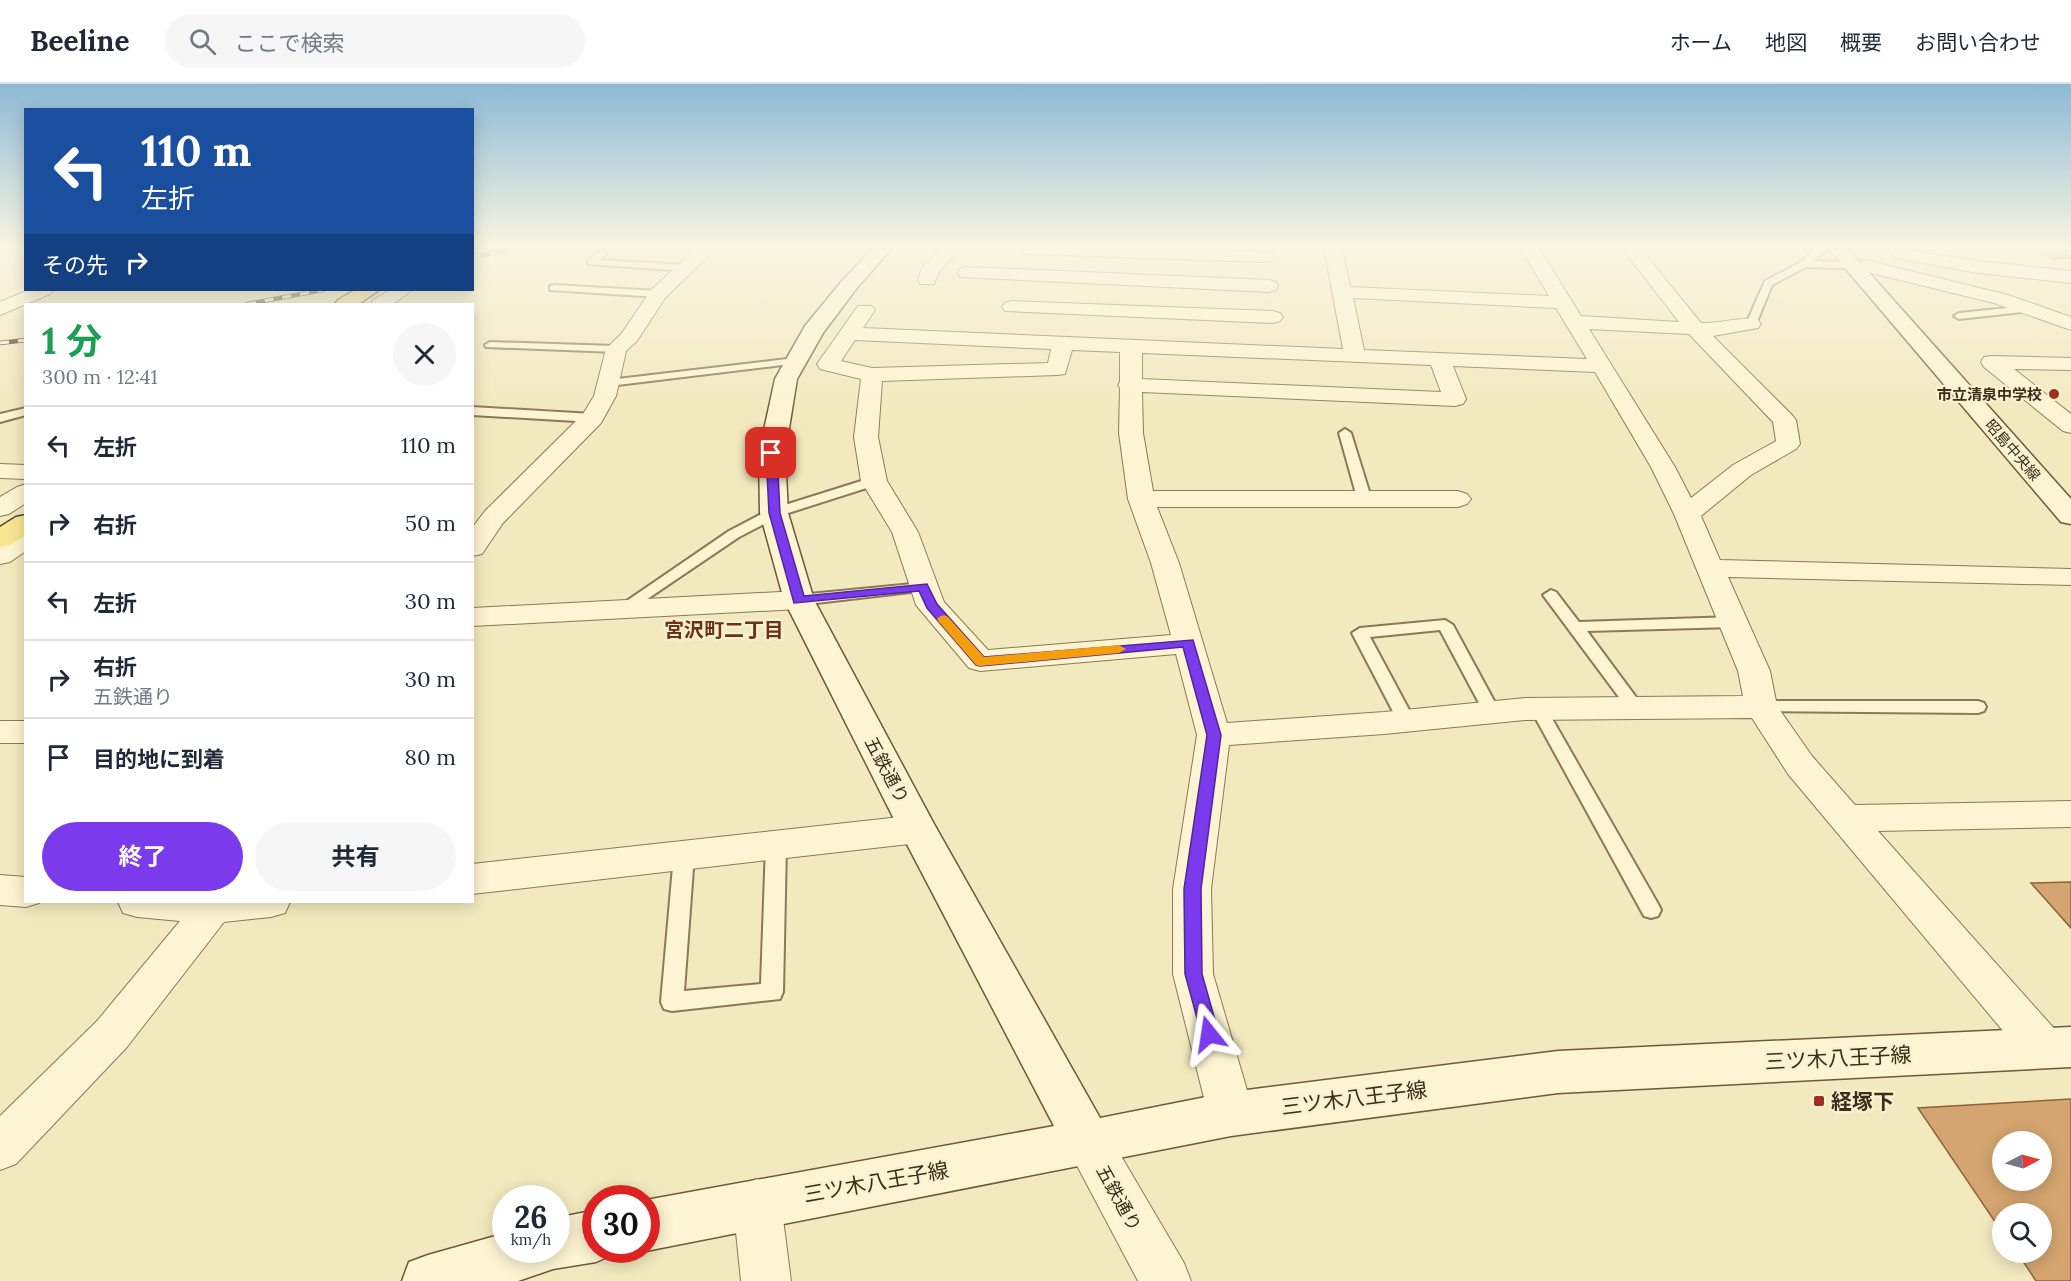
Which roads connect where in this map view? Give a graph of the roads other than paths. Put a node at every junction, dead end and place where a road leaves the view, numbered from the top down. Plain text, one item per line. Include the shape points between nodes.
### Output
1 (651, 304) edge
2 (835, 304) edge
3 (1013, 304) edge
4 (1271, 304) edge
5 (1344, 304) edge
6 (1564, 304) edge
7 (1675, 304) edge
8 (1759, 304) edge
9 (1889, 304) edge
10 (2014, 304) edge
11 (1012, 307) junction
12 (2027, 309) junction
13 (865, 310) dead end
14 (1959, 316) dead end
15 (1273, 317) junction
16 (1575, 322) junction
17 (1751, 324) joint
18 (2071, 324) edge
19 (1696, 330) junction
20 (848, 334) junction
21 (1002, 341) junction
22 (1063, 343) junction
23 (490, 345) dead end
24 (1131, 346) junction
25 (616, 349) junction
26 (1278, 352) junction
27 (1355, 356) junction
28 (1439, 359) junction
29 (795, 361) junction
30 (2071, 364) edge
31 (1601, 366) junction
32 (872, 375) junction
33 (609, 383) junction
34 (1130, 385) junction
35 (474, 411) edge
36 (24, 412) edge
37 (0, 418) edge
38 (593, 418) junction
39 (2071, 426) edge
40 (1345, 433) dead end
41 (0, 471) edge
42 (24, 472) edge
43 (874, 481) junction
44 (24, 493) edge
45 (1141, 498) junction
46 (1458, 499) dead end
47 (1365, 501) junction
48 (24, 507) edge
49 (0, 508) edge
50 (774, 513) junction
51 (1687, 514) junction
52 (2071, 516) edge
53 (0, 522) edge
54 (24, 524) edge
55 (0, 539) edge
56 (24, 540) edge
57 (474, 545) edge
58 (0, 556) edge
59 (1712, 568) junction
60 (2071, 577) edge
61 (923, 587) junction
62 (1551, 595) dead end
63 (799, 600) junction
64 (623, 609) junction
65 (474, 617) edge
66 (1734, 622) junction
67 (1576, 627) junction
68 (1189, 643) junction
69 (1761, 707) junction
70 (1978, 707) dead end
71 (1538, 708) junction
72 (1636, 708) junction
73 (1492, 712) junction
74 (1406, 721) junction
75 (0, 732) edge
76 (24, 732) edge
77 (1214, 735) junction
78 (2071, 813) edge
79 (1849, 818) junction
80 (918, 829) junction
81 (776, 845) junction
82 (684, 855) junction
83 (474, 879) edge
84 (0, 890) edge
85 (24, 892) edge
86 (162, 903) edge
87 (252, 903) edge
88 (215, 905) edge
89 (1651, 910) dead end
90 (2058, 1047) edge
91 (1231, 1114) junction
92 (1088, 1143) junction
93 (0, 1148) edge
94 (757, 1203) junction
95 (660, 1223) edge
96 (492, 1263) edge
97 (428, 1281) edge
98 (766, 1281) edge
99 (1166, 1281) edge

1 - 25 street
2 - 29 street, 五鉄通り
3 - 11 street
4 - 15 street
5 - 27 street
6 - 16 street
7 - 19 street
8 - 17 lane
9 - 52 street, 昭島中央線
10 - 12 street
11 - 15 street
11 - 21 street
12 - 14 lane
12 - 18 street
13 - 20 street
15 - 26 street
16 - 19 street
16 - 31 street
17 - 19 street
19 - 51 street via 1784,420 1788,444 1742,470
20 - 21 street
20 - 32 street via 828,364
21 - 22 street
22 - 24 street
22 - 32 street via 1057,369
23 - 25 lane
24 - 26 street
24 - 34 street
25 - 33 street
26 - 27 street
27 - 28 street
28 - 31 street
28 - 34 street via 1455,399
29 - 33 lane
29 - 50 street, 五鉄通り via 786,379 771,453
30 - 39 street via 1992,362
31 - 51 street
32 - 43 street via 866,437
33 - 38 street
34 - 45 street via 1131,433
35 - 38 lane
36 - 37 lane
38 - 57 street via 494,517
40 - 47 lane
41 - 42 street
43 - 50 lane
43 - 61 street via 905,532
44 - 49 street
45 - 47 street
45 - 68 street
46 - 47 street
48 - 53 main road
50 - 63 street, 五鉄通り
50 - 64 lane via 734,534
51 - 59 street
54 - 55 main road
56 - 58 street
59 - 60 street
59 - 66 street
61 - 63 lane
61 - 68 street via 932,605 980,662
62 - 67 lane
63 - 64 street
63 - 80 street, 五鉄通り
64 - 65 street
66 - 67 lane
66 - 69 street via 1754,671
67 - 72 lane
68 - 77 street
69 - 70 lane
69 - 72 street
69 - 79 street via 1800,765
71 - 72 street
71 - 73 street
71 - 89 lane
73 - 74 street
73 - 74 lane via 1445,625 1360,633
74 - 77 street
75 - 76 street
77 - 91 street via 1192,889 1193,974
78 - 79 street
79 - 90 street
80 - 81 street
80 - 92 street, 五鉄通り
81 - 82 street
81 - 82 lane via 772,992 672,1002
82 - 83 street
84 - 85 street
86 - 88 street
87 - 88 street
88 - 93 street via 112,1034
90 - 91 street, 三ツ木八王子線 via 1558,1072
91 - 92 street, 三ツ木八王子線
92 - 94 street, 三ツ木八王子線
92 - 99 street, 五鉄通り
94 - 95 street, 三ツ木八王子線
94 - 98 street
96 - 97 street

